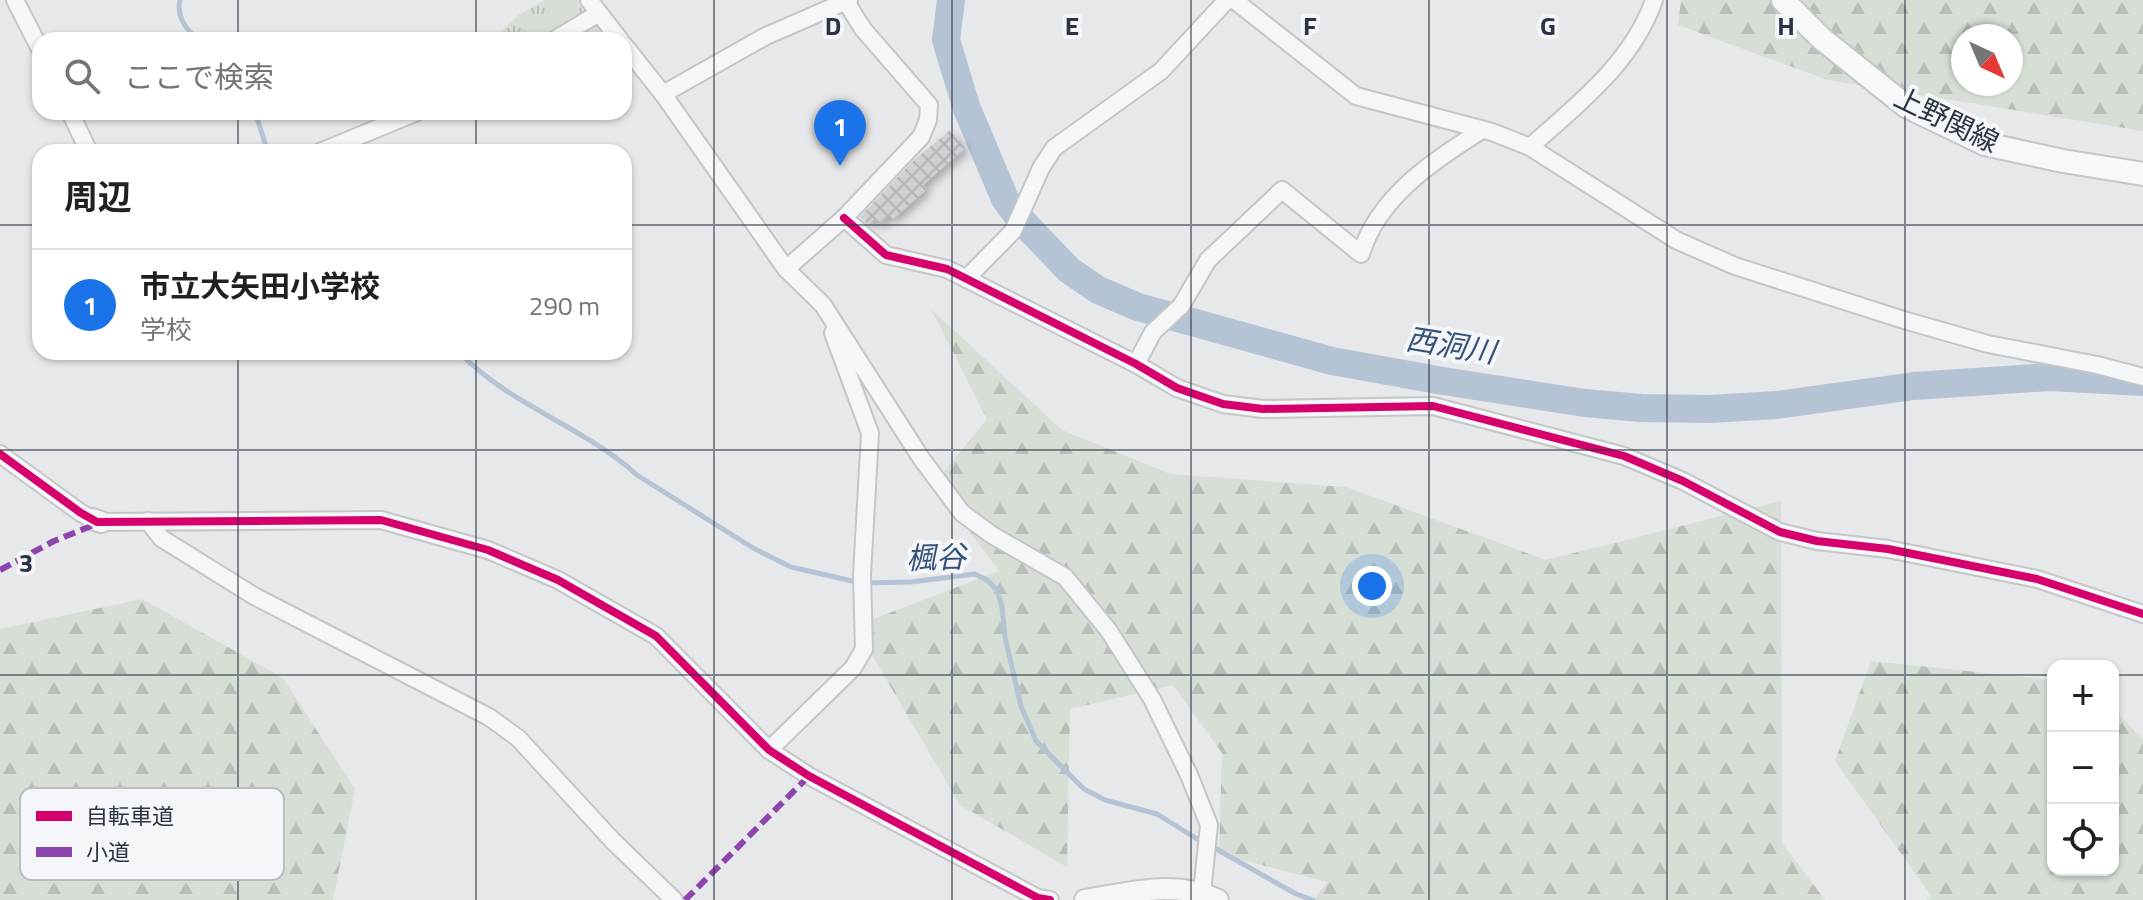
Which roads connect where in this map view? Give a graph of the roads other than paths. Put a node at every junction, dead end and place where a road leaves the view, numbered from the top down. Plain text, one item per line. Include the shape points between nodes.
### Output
1 (15, 0) edge
2 (1227, 0) edge
3 (1234, 0) edge
4 (1654, 0) edge
5 (1783, 0) edge
6 (847, 1) edge
7 (594, 7) edge
8 (564, 32) edge
9 (614, 32) edge
10 (32, 33) edge
11 (632, 55) edge
12 (663, 94) junction
13 (74, 120) edge
14 (398, 120) edge
15 (1482, 130) junction
16 (85, 144) edge
17 (339, 144) edge
18 (1530, 147) junction
19 (2143, 174) edge
20 (844, 218) junction
21 (786, 269) junction
22 (966, 279) junction
23 (823, 305) junction
24 (1136, 364) junction
25 (2143, 377) edge
26 (0, 454) edge
27 (148, 521) junction
28 (2143, 614) edge
29 (769, 750) junction
30 (1210, 896) edge
31 (674, 900) edge
32 (1050, 900) edge
33 (1085, 900) edge

1 - 10 street
2 - 22 street via 1161,71 1054,148 1013,231
3 - 15 street via 1356,96
4 - 18 street via 1646,25 1597,87
5 - 19 main road, 上野関線 via 1822,39 1906,106 1985,144
6 - 12 street via 766,36
6 - 20 street via 863,29 929,105 921,137
7 - 8 street
7 - 9 street
11 - 12 street
12 - 21 street
13 - 16 street
14 - 17 street
15 - 18 street
15 - 24 street via 1433,161 1391,202 1368,231 1361,254 1282,190 1208,260 1181,306 1153,332
18 - 25 street via 1676,240 1735,266 1988,344
20 - 21 street
20 - 22 street via 886,255 947,269
21 - 23 street
22 - 24 street
23 - 29 street via 870,433 862,575 864,649 853,668
23 - 30 street via 962,513 1065,577 1109,631 1152,699 1209,825 1205,858
24 - 28 street via 1177,388 1223,404 1263,409 1433,406 1514,426 1624,456 1780,532 2037,579
26 - 27 street via 96,520
27 - 29 street via 381,520 488,550 558,580 656,636
27 - 31 street via 161,538 254,596 489,717 518,738
29 - 32 street via 869,809
30 - 33 street via 1164,887

